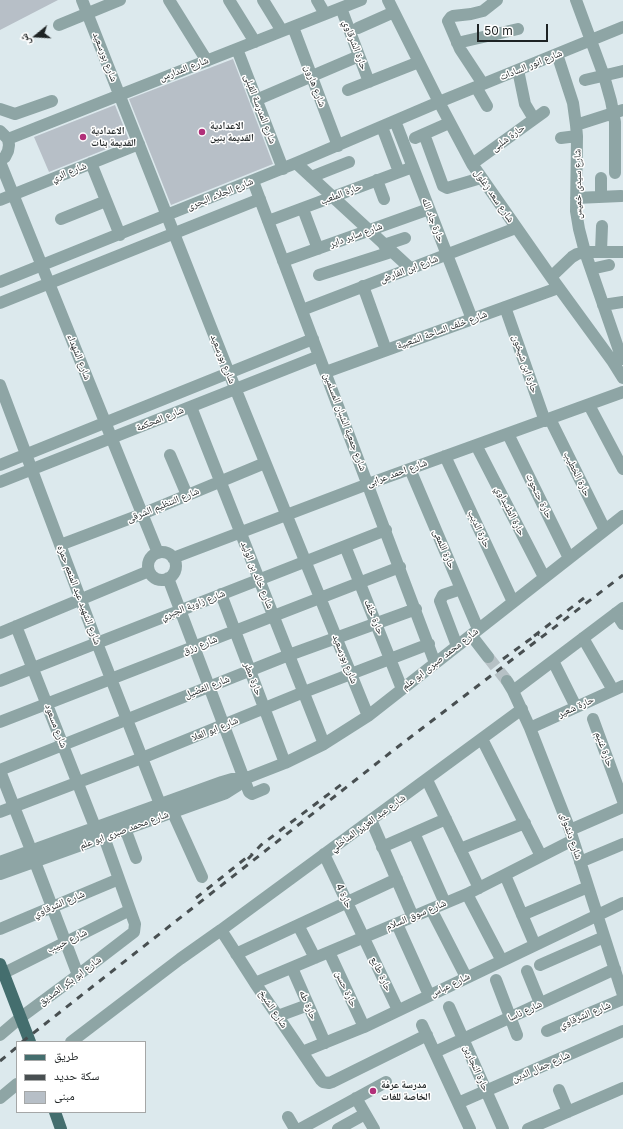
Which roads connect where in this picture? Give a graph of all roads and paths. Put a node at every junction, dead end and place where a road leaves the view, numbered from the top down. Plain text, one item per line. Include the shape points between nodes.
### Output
1 (82, 0) edge
2 (120, 0) edge
3 (169, 0) edge
4 (229, 0) edge
5 (263, 0) edge
6 (317, 0) edge
7 (361, 0) edge
8 (388, 0) edge
9 (497, 0) edge
10 (576, 0) edge
11 (341, 8) junction
12 (394, 12) junction
13 (88, 14) junction
14 (325, 14) junction
15 (58, 25) dead end
16 (623, 27) edge
17 (358, 28) dead end
18 (287, 29) junction
19 (518, 29) dead end
20 (591, 40) junction
21 (255, 42) junction
22 (457, 43) junction
23 (237, 49) junction
24 (557, 54) junction
25 (359, 56) junction
26 (207, 61) junction
27 (419, 62) junction
28 (518, 70) junction
29 (623, 71) edge
30 (311, 76) junction
31 (604, 76) junction
32 (585, 80) dead end
33 (369, 82) junction
34 (479, 86) junction
35 (348, 90) dead end
36 (120, 95) junction
37 (256, 100) junction
38 (52, 101) dead end
39 (439, 102) junction
40 (487, 106) dead end
41 (544, 112) dead end
42 (618, 112) edge
43 (1, 113) edge
44 (534, 119) junction
45 (395, 121) junction
46 (449, 123) junction
47 (382, 127) junction
48 (576, 130) junction
49 (4, 135) edge
50 (561, 138) dead end
51 (139, 144) junction
52 (338, 146) junction
53 (0, 161) edge
54 (349, 162) dead end
55 (91, 163) junction
56 (296, 163) junction
57 (472, 164) junction
58 (435, 165) junction
59 (283, 169) junction
60 (414, 170) junction
61 (399, 172) junction
62 (615, 173) dead end
63 (312, 178) junction
64 (481, 178) junction
65 (601, 178) dead end
66 (377, 180) junction
67 (253, 181) junction
68 (13, 195) junction
69 (621, 196) dead end
70 (332, 197) junction
71 (601, 197) junction
72 (576, 198) junction
73 (260, 199) junction
74 (384, 199) dead end
75 (0, 200) edge
76 (106, 201) junction
77 (303, 209) junction
78 (429, 209) junction
79 (167, 216) junction
80 (61, 219) dead end
81 (268, 221) junction
82 (602, 226) dead end
83 (516, 228) junction
84 (368, 231) junction
85 (174, 233) junction
86 (120, 235) junction
87 (405, 238) dead end
88 (318, 249) junction
89 (387, 249) junction
90 (601, 251) junction
91 (585, 252) junction
92 (623, 252) edge
93 (447, 254) junction
94 (284, 261) junction
95 (609, 265) dead end
96 (42, 266) junction
97 (410, 268) junction
98 (591, 269) junction
99 (319, 275) dead end
100 (551, 277) junction
101 (0, 282) edge
102 (49, 283) junction
103 (363, 286) junction
104 (558, 288) junction
105 (623, 302) edge
106 (0, 303) edge
107 (603, 305) junction
108 (505, 307) junction
109 (302, 310) junction
110 (472, 319) junction
111 (313, 339) junction
112 (386, 350) junction
113 (320, 356) junction
114 (619, 360) edge
115 (229, 372) junction
116 (326, 372) junction
117 (623, 378) edge
118 (0, 386) edge
119 (235, 389) junction
120 (623, 392) edge
121 (589, 404) junction
122 (191, 407) junction
123 (548, 420) junction
124 (105, 422) junction
125 (508, 434) junction
126 (112, 438) junction
127 (476, 445) junction
128 (26, 454) junction
129 (170, 455) dead end
130 (445, 456) junction
131 (266, 463) junction
132 (0, 465) edge
133 (410, 469) junction
134 (623, 469) edge
135 (32, 470) junction
136 (0, 482) edge
137 (220, 482) junction
138 (368, 484) junction
139 (187, 495) junction
140 (142, 514) junction
141 (286, 515) junction
142 (623, 516) edge
143 (386, 530) junction
144 (604, 530) junction
145 (240, 532) junction
146 (60, 545) junction
147 (345, 546) junction
148 (158, 553) junction
149 (173, 558) junction
150 (569, 558) junction
151 (306, 562) junction
152 (400, 567) junction
153 (149, 571) junction
154 (544, 577) junction
155 (168, 578) junction
156 (259, 580) junction
157 (360, 583) junction
158 (461, 589) junction
159 (221, 594) junction
160 (320, 598) junction
161 (81, 599) junction
162 (513, 602) junction
163 (416, 609) junction
164 (180, 610) junction
165 (619, 610) edge
166 (274, 616) junction
167 (376, 623) junction
168 (623, 624) edge
169 (16, 626) junction
170 (235, 631) junction
171 (475, 632) junction
172 (0, 633) edge
173 (336, 638) junction
174 (583, 638) junction
175 (97, 642) junction
176 (429, 644) junction
177 (457, 646) junction
178 (194, 647) junction
179 (289, 655) junction
180 (488, 657) tunnel mouth
181 (391, 659) junction
182 (553, 662) junction
183 (436, 663) junction
184 (33, 667) junction
185 (250, 671) junction
186 (351, 674) junction
187 (111, 679) junction
188 (0, 681) edge
189 (208, 687) junction
190 (402, 689) junction
191 (620, 689) edge
192 (304, 692) junction
193 (47, 704) junction
194 (576, 707) junction
195 (265, 708) junction
196 (522, 709) junction
197 (368, 716) junction
198 (127, 719) junction
199 (593, 719) dead end
200 (0, 722) edge
201 (223, 725) junction
202 (530, 728) junction
203 (482, 739) junction
204 (324, 744) junction
205 (63, 745) junction
206 (142, 758) junction
207 (286, 763) junction
208 (0, 770) edge
209 (244, 779) junction
210 (427, 780) junction
211 (78, 783) junction
212 (264, 789) dead end
213 (623, 801) edge
214 (160, 804) junction
215 (14, 807) junction
216 (623, 807) edge
217 (0, 812) edge
218 (173, 812) junction
219 (121, 818) junction
220 (446, 819) junction
221 (371, 820) junction
222 (525, 823) junction
223 (95, 827) junction
224 (126, 830) junction
225 (414, 833) junction
226 (572, 835) junction
227 (104, 837) junction
228 (623, 844) edge
229 (382, 847) junction
230 (460, 849) junction
231 (30, 850) junction
232 (324, 854) junction
233 (541, 856) junction
234 (136, 858) dead end
235 (0, 862) edge
236 (35, 862) junction
237 (580, 862) junction
238 (0, 874) edge
239 (505, 875) junction
240 (202, 877) dead end
241 (119, 879) junction
242 (397, 879) junction
243 (588, 887) junction
244 (479, 888) junction
245 (467, 894) junction
246 (347, 902) junction
247 (445, 903) junction
248 (623, 903) edge
249 (52, 907) junction
250 (431, 909) junction
251 (130, 910) junction
252 (522, 915) junction
253 (597, 915) junction
254 (413, 917) junction
255 (397, 924) junction
256 (298, 925) junction
257 (0, 929) edge
258 (223, 934) junction
259 (604, 937) junction
260 (364, 938) junction
261 (66, 942) junction
262 (535, 945) junction
263 (329, 952) junction
264 (236, 954) junction
265 (315, 958) junction
266 (502, 961) junction
267 (540, 965) dead end
268 (2, 968) edge
269 (292, 968) junction
270 (615, 969) junction
271 (527, 971) dead end
272 (78, 976) junction
273 (466, 977) junction
274 (496, 980) dead end
275 (255, 983) junction
276 (430, 995) junction
277 (623, 995) edge
278 (623, 999) edge
279 (540, 1004) junction
280 (308, 1005) junction
281 (449, 1007) dead end
282 (398, 1010) junction
283 (278, 1016) junction
284 (510, 1017) junction
285 (20, 1018) junction
286 (364, 1026) junction
287 (547, 1031) dead end
288 (623, 1031) edge
289 (0, 1035) edge
290 (517, 1035) dead end
291 (463, 1039) junction
292 (30, 1041) edge
293 (72, 1041) edge
294 (325, 1043) junction
295 (302, 1052) junction
296 (435, 1052) junction
297 (386, 1082) dead end
298 (16, 1085) edge
299 (623, 1088) edge
300 (559, 1090) dead end
301 (486, 1091) junction
302 (0, 1098) edge
303 (356, 1098) junction
304 (458, 1103) junction
305 (568, 1112) junction
306 (55, 1113) edge
307 (365, 1114) junction
308 (288, 1117) dead end
309 (61, 1129) edge
310 (295, 1129) edge
311 (300, 1129) edge
312 (338, 1129) edge
313 (374, 1129) edge
314 (470, 1129) edge
315 (503, 1129) edge
316 (528, 1129) edge

1 - 13 street, شارع بورسعيد
2 - 13 street
3 - 26 street
4 - 21 street
5 - 18 street, شارع هارون
6 - 14 street
7 - 11 street, شارع المدارس
8 - 12 street, شارع سعد زغلول
9 - 22 street via 483,11 453,16 449,19
10 - 20 street
11 - 14 street, شارع المدارس
11 - 25 street, حارة الشرقاوي
12 - 17 street
12 - 27 street, شارع سعد زغلول
13 - 15 street
13 - 36 street, شارع بورسعيد
14 - 18 street, شارع المدارس
16 - 20 street, شارع انور السادات
18 - 21 street, شارع المدارس
18 - 30 street, شارع هارون
19 - 22 street
20 - 24 street, شارع انور السادات
20 - 31 street
21 - 23 street, شارع المدارس
22 - 34 street
23 - 26 street, شارع المدارس
23 - 37 street, شارع المدرسة القبلى
24 - 28 street, شارع انور السادات
24 - 48 street, شارع سيدى خميس via 573,103
25 - 30 street
25 - 33 street, حارة الشرقاوي
26 - 36 street, شارع المدارس
27 - 33 street
27 - 39 street, شارع سعد زغلول
28 - 34 street, شارع انور السادات
28 - 44 street via 525,104
29 - 31 street
30 - 37 street
30 - 52 street, شارع هارون
31 - 32 street
31 - 42 street
33 - 35 street
34 - 39 street, شارع انور السادات
34 - 40 street
36 - 49 street, شارع المدارس
36 - 51 street, شارع بورسعيد
37 - 59 street, شارع المدرسة القبلى
38 - 43 street via 15,114
39 - 45 street, شارع الجلاء البحرى
39 - 46 street, شارع سعد زغلول
41 - 44 street, حارة شلبى
42 - 48 street
42 - 62 street
44 - 57 street, حارة شلبى
45 - 47 street, شارع الجلاء البحرى
45 - 60 street, حارة جاد الله
46 - 57 street, شارع سعد زغلول
46 - 58 street via 419,136
47 - 52 street, شارع الجلاء البحرى
47 - 61 street
48 - 50 street
48 - 72 street, شارع سيدى خميس
49 - 53 street via 9,145 8,152
51 - 55 street, شارع الري
51 - 79 street, شارع بورسعيد
52 - 56 street, شارع الجلاء البحرى
53 - 68 street, شارع الشهداء
54 - 63 street
55 - 68 street, شارع الري
55 - 76 street
56 - 59 street, شارع الجلاء البحرى
56 - 63 street
57 - 64 street, شارع سعد زغلول
58 - 60 street, حارة الملعب
58 - 64 street via 442,185 446,188
59 - 67 street, شارع الجلاء البحرى
60 - 61 street, حارة الملعب
60 - 78 street, حارة جاد الله
61 - 66 street, حارة الملعب
63 - 70 street
64 - 83 street, شارع سعد زغلول
65 - 71 street
66 - 70 street, حارة الملعب
66 - 74 street
67 - 73 street, شارع جمعية الشبان المسلمين
67 - 79 street, شارع الجلاء البحرى
68 - 75 street, شارع الري
68 - 96 street, شارع الشهداء
69 - 71 street
70 - 77 street, حارة الملعب
70 - 84 street
71 - 72 street
72 - 91 street, شارع سيدى خميس via 576,211
73 - 81 street, شارع جمعية الشبان المسلمين
73 - 85 street, شارع الجلاء البحرى
76 - 80 street
76 - 86 street
77 - 81 street, حارة الملعب
77 - 88 street
78 - 84 street, شارع ساير داير
78 - 93 street, حارة جاد الله
79 - 85 street, شارع بورسعيد
79 - 86 street, شارع الجلاء البحرى
81 - 94 street, شارع جمعية الشبان المسلمين
82 - 90 street
83 - 93 street, شارع ابن الفارض
83 - 100 street, شارع سعد زغلول
84 - 88 street, شارع ساير داير
84 - 89 street
85 - 102 street, شارع الجلاء البحرى
85 - 115 street, شارع بورسعيد
86 - 96 street, شارع الجلاء البحرى
87 - 89 street
88 - 94 street, شارع ساير داير
89 - 97 street
89 - 99 street
90 - 91 street
90 - 92 street
91 - 98 street, شارع سيدى خميس
91 - 100 street via 572,257
93 - 97 street, شارع ابن الفارض
93 - 110 street, حارة جاد الله
94 - 109 street, شارع جمعية الشبان المسلمين
95 - 98 street
96 - 101 street, شارع الجلاء البحرى
96 - 102 street, شارع الشهداء
97 - 103 street, شارع ابن الفارض
98 - 107 street, شارع سيدى خميس
100 - 104 street, شارع سعد زغلول
102 - 106 street, شارع الجلاء البحرى
102 - 124 street, شارع الشهداء
103 - 109 street, شارع ابن الفارض
103 - 112 street
104 - 108 street, شارع خلف الساحة الشعبية
104 - 114 street, شارع سعد زغلول
105 - 107 street
107 - 114 street, شارع سيدى خميس
108 - 110 street, شارع خلف الساحة الشعبية
108 - 123 street, حارة ابن شيخون
109 - 111 street, شارع جمعية الشبان المسلمين
110 - 112 street, شارع خلف الساحة الشعبية
111 - 113 street, شارع جمعية الشبان المسلمين
111 - 115 street
112 - 116 street, شارع خلف الساحة الشعبية
113 - 116 street, شارع جمعية الشبان المسلمين
113 - 119 street, شارع المحكمة
114 - 117 street, شارع سعد زغلول
115 - 119 street, شارع بورسعيد
115 - 124 street
116 - 138 street, شارع جمعية الشبان المسلمين
118 - 128 street, شارع الشهيد عبد المنعم حمزه
119 - 122 street, شارع المحكمة
119 - 131 street, شارع بورسعيد
120 - 121 street, شارع احمد عرابى
121 - 123 street, شارع احمد عرابى
121 - 134 street
122 - 126 street, شارع المحكمة
122 - 137 street, شارع خالد بن الوليد
123 - 125 street, شارع احمد عرابى
123 - 144 street, حارة الخطيب
124 - 126 street, شارع الشهداء
124 - 128 street
125 - 127 street, شارع احمد عرابى
125 - 150 street, حارة حتحوت
126 - 135 street, شارع المحكمة
126 - 140 street, شارع الشهداء
127 - 130 street, شارع احمد عرابى
127 - 154 street, حارة الطنبداوي
128 - 132 street
128 - 135 street, شارع الشهيد عبد المنعم حمزه
129 - 139 street
130 - 133 street, شارع احمد عرابى
130 - 162 street, حارة الديب
131 - 137 street, شارع التنظيم الشرقى
131 - 141 street, شارع بورسعيد
133 - 138 street, شارع احمد عرابى
133 - 158 street, حارة اللمعى
135 - 136 street, شارع المحكمة
135 - 146 street, شارع الشهيد عبد المنعم حمزه
137 - 139 street, شارع التنظيم الشرقى
137 - 145 street, شارع خالد بن الوليد
138 - 141 street, شارع احمد عرابى
138 - 143 street, شارع جمعية الشبان المسلمين
139 - 140 street, شارع التنظيم الشرقى
140 - 146 street, شارع التنظيم الشرقى
140 - 148 street, شارع الشهداء
141 - 145 street, شارع احمد عرابى
141 - 151 street, شارع بورسعيد
142 - 144 street, شارع محمد صبرى ابو علم
143 - 147 street, شارع زاوية الجبري
143 - 152 street, شارع جمعية الشبان المسلمين
144 - 150 street, شارع محمد صبرى ابو علم
145 - 149 street, شارع احمد عرابى
145 - 156 street, شارع خالد بن الوليد
146 - 161 street, شارع الشهيد عبد المنعم حمزه
147 - 151 street, شارع زاوية الجبري
147 - 157 street, حارة خلف
148 - 149 street via 166,553
148 - 153 street via 148,562
149 - 155 street via 175,569
150 - 154 street, شارع محمد صبرى ابو علم
151 - 156 street, شارع زاوية الجبري
151 - 160 street, شارع بورسعيد
152 - 157 street, شارع رزق
152 - 163 street, شارع جمعية الشبان المسلمين
153 - 155 street via 155,578
153 - 161 street
154 - 162 street, شارع محمد صبرى ابو علم
155 - 164 street
156 - 159 street, شارع زاوية الجبري
156 - 166 street, شارع خالد بن الوليد
157 - 160 street, شارع رزق
157 - 167 street, حارة خلف
158 - 171 street, حارة اللمعى
158 - 177 street via 443,595 440,601
159 - 164 street, شارع زاوية الجبري
159 - 170 street, حارة مطر
160 - 166 street, شارع رزق
160 - 173 street, شارع بورسعيد
161 - 169 street
161 - 175 street, شارع الشهيد عبد المنعم حمزه
162 - 171 street, شارع محمد صبرى ابو علم
163 - 167 street, شارع الفضيل
163 - 176 street, شارع جمعية الشبان المسلمين
164 - 175 street, شارع زاوية الجبري
164 - 178 street
165 - 168 street
165 - 174 street
166 - 170 street, شارع رزق
166 - 179 street, شارع خالد بن الوليد
167 - 173 street, شارع الفضيل
167 - 181 street, حارة خلف
169 - 172 street
169 - 184 street, شارع مسعود
170 - 178 street, شارع رزق
170 - 185 street, حارة مطر
171 - 177 street, شارع محمد صبرى ابو علم
171 - 180 street
173 - 179 street, شارع الفضيل
173 - 186 street, شارع بورسعيد
174 - 182 street
174 - 191 street
175 - 184 street, شارع زاوية الجبري
175 - 187 street, شارع الشهيد عبد المنعم حمزه
176 - 181 street, شارع ابو العلا
176 - 183 street, شارع جمعية الشبان المسلمين
177 - 183 street, شارع محمد صبرى ابو علم
178 - 187 street, شارع رزق
178 - 189 street
179 - 185 street, شارع الفضيل
179 - 192 street, شارع خالد بن الوليد
181 - 186 street, شارع ابو العلا
181 - 190 street, حارة خلف
182 - 194 street
182 - 196 street, شارع دنشواى via 510,686
183 - 190 street, شارع محمد صبرى ابو علم
184 - 188 street, شارع زاوية الجبري
184 - 193 street, شارع مسعود
185 - 189 street, شارع الفضيل
185 - 195 street, حارة مطر
186 - 192 street, شارع ابو العلا
186 - 197 street, شارع بورسعيد
187 - 193 street, شارع رزق
187 - 198 street, شارع الشهيد عبد المنعم حمزه
189 - 198 street, شارع الفضيل
189 - 201 street
190 - 197 street, شارع محمد صبرى ابو علم
191 - 194 street, حارة شعير
192 - 195 street, شارع ابو العلا
192 - 204 street, شارع خالد بن الوليد
193 - 200 street, شارع رزق
193 - 205 street, شارع مسعود
194 - 202 street, حارة شعير
195 - 201 street, شارع ابو العلا
195 - 207 street, حارة مطر
196 - 202 street, شارع دنشواى
196 - 203 street, شارع عبد العزيز المناخلي
197 - 204 street, شارع محمد صبرى ابو علم
198 - 205 street, شارع الفضيل
198 - 206 street, شارع الشهيد عبد المنعم حمزه
199 - 213 street, حارة غنيم
201 - 206 street, شارع ابو العلا
201 - 209 street
202 - 226 street, شارع دنشواى
203 - 210 street, شارع عبد العزيز المناخلي
203 - 222 street
204 - 207 street, شارع محمد صبرى ابو علم
205 - 208 street, شارع الفضيل
205 - 211 street, شارع مسعود
206 - 211 street, شارع ابو العلا
206 - 214 street, شارع الشهيد عبد المنعم حمزه
207 - 209 street, شارع محمد صبرى ابو علم
208 - 215 street
209 - 212 street via 251,794
209 - 214 street, شارع محمد صبرى ابو علم via 222,782
209 - 218 street, شارع محمد صبرى ابو علم via 226,793
210 - 220 street
210 - 221 street, شارع عبد العزيز المناخلي
211 - 215 street, شارع ابو العلا
211 - 223 street, شارع مسعود
214 - 219 street, شارع محمد صبرى ابو علم
215 - 217 street, شارع ابو العلا
215 - 231 street
216 - 226 street, شارع سوق السلام
218 - 224 street, شارع محمد صبرى ابو علم
218 - 240 street
219 - 223 street, شارع محمد صبرى ابو علم
219 - 224 street
220 - 225 street
220 - 230 street
221 - 229 street
221 - 232 street, شارع عبد العزيز المناخلي
222 - 230 street
222 - 233 street
223 - 231 street, شارع محمد صبرى ابو علم
224 - 227 street, شارع محمد صبرى ابو علم
224 - 234 street
225 - 229 street
225 - 247 street
226 - 233 street, شارع سوق السلام
226 - 237 street, شارع دنشواى
227 - 236 street, شارع محمد صبرى ابو علم
227 - 241 street
228 - 237 street
229 - 242 street
230 - 244 street
231 - 235 street, شارع محمد صبرى ابو علم
232 - 246 street, حارة 4
232 - 258 street, شارع عبد العزيز المناخلي
233 - 239 street, شارع سوق السلام
236 - 238 street, شارع محمد صبرى ابو علم
236 - 249 street
237 - 243 street, شارع دنشواى
239 - 244 street, شارع سوق السلام
239 - 252 street
241 - 249 street, شارع الشرقاوي
241 - 251 street
242 - 246 street
242 - 254 street
243 - 252 street
243 - 253 street, شارع دنشواى
244 - 245 street, شارع سوق السلام
245 - 247 street, شارع سوق السلام
245 - 266 street
246 - 256 street
246 - 260 street, حارة 4
247 - 250 street, شارع سوق السلام
248 - 253 street, شارع عباس
249 - 257 street, شارع الشرقاوي
249 - 261 street
250 - 254 street, شارع سوق السلام
250 - 273 street
251 - 261 street, شارع حبيب
251 - 272 street, شارع ابو بكر الصديق via 135,924 132,934
252 - 262 street
253 - 259 street, شارع دنشواى
253 - 262 street, شارع عباس
254 - 255 street, شارع سوق السلام
255 - 260 street, شارع سوق السلام
255 - 276 street
256 - 264 street
256 - 265 street
258 - 264 street, شارع الشيخ
258 - 293 street, شارع عبد العزيز المناخلي via 180,959
259 - 267 street
259 - 270 street, شارع دنشواى
260 - 263 street, شارع سوق السلام
260 - 282 street, حارة طايع
261 - 268 street, شارع حبيب
261 - 272 street
262 - 266 street, شارع عباس
263 - 265 street, شارع سوق السلام
263 - 286 street, حارة حسن
264 - 275 street, شارع الشيخ
265 - 269 street, شارع سوق السلام
266 - 273 street, شارع عباس
268 - 285 main road
269 - 275 street, شارع سوق السلام
269 - 280 street, حارة طه
270 - 277 street, شارع دنشواى
270 - 279 street, شارع ناسا
271 - 279 street
272 - 285 street, شارع ابو بكر الصديق
273 - 276 street, شارع عباس
274 - 284 street
275 - 283 street, شارع الشيخ
276 - 282 street, شارع عباس
278 - 287 street, شارع الشرقاوي
279 - 284 street, شارع ناسا
280 - 283 street
280 - 294 street, حارة طه
281 - 291 street, حارة النجارين
282 - 286 street, شارع عباس
283 - 295 street, شارع الشيخ
284 - 290 street
284 - 291 street, شارع ناسا
285 - 289 street, شارع ابو بكر الصديق
285 - 292 main road
286 - 294 street, شارع عباس
288 - 301 street, شارع جمال الدين
291 - 296 street, شارع ناسا
291 - 301 street, حارة النجارين
294 - 295 street, شارع عباس
295 - 296 street, شارع الشيخ via 321,1080 326,1083 424,1030
296 - 304 street
297 - 303 street
298 - 302 street
299 - 305 street
300 - 305 street
301 - 304 street, شارع جمال الدين
301 - 315 street, حارة النجارين
303 - 307 street
303 - 311 street
304 - 314 street
305 - 316 street
306 - 309 main road
307 - 312 street
307 - 313 street
308 - 310 street

